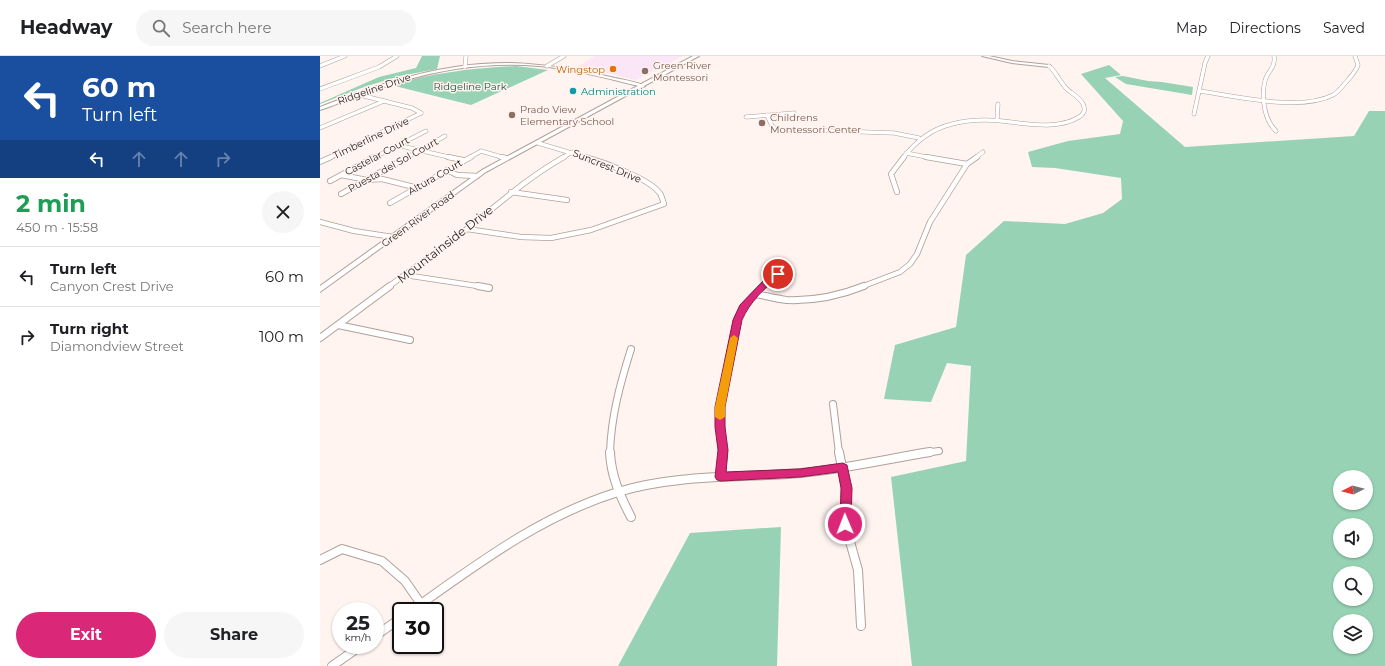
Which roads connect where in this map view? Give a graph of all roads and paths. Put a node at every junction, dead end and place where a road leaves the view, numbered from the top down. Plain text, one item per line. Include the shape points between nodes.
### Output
1 (345, 56) edge
2 (397, 56) edge
3 (466, 56) edge
4 (564, 56) edge
5 (688, 56) edge
6 (697, 56) edge
7 (984, 56) edge
8 (1208, 56) edge
9 (1274, 56) edge
10 (1355, 56) edge
11 (320, 66) edge
12 (547, 66) junction
13 (1049, 66) joint
14 (465, 67) junction
15 (640, 85) junction
16 (320, 89) edge
17 (1199, 91) junction
18 (356, 94) junction
19 (1265, 100) junction
20 (384, 101) junction
21 (998, 104) dead end
22 (320, 109) edge
23 (591, 112) junction
24 (794, 113) dead end
25 (1194, 114) dead end
26 (767, 115) junction
27 (746, 117) dead end
28 (997, 120) junction
29 (320, 128) edge
30 (426, 131) dead end
31 (1276, 132) dead end
32 (445, 136) dead end
33 (541, 137) junction
34 (919, 138) junction
35 (538, 143) junction
36 (397, 144) junction
37 (421, 149) junction
38 (518, 152) junction
39 (572, 152) junction
40 (983, 152) dead end
41 (906, 153) junction
42 (506, 158) junction
43 (463, 160) junction
44 (320, 162) edge
45 (967, 164) junction
46 (446, 170) junction
47 (341, 175) junction
48 (477, 176) junction
49 (367, 180) junction
50 (330, 181) dead end
51 (418, 188) junction
52 (511, 192) junction
53 (897, 192) dead end
54 (341, 194) dead end
55 (567, 200) dead end
56 (390, 203) dead end
57 (320, 222) edge
58 (467, 229) junction
59 (393, 237) junction
60 (787, 268) dead end
61 (405, 275) junction
62 (489, 288) dead end
63 (320, 290) edge
64 (756, 294) junction
65 (338, 325) junction
66 (320, 338) edge
67 (410, 340) dead end
68 (631, 349) dead end
69 (833, 404) dead end
70 (938, 451) dead end
71 (843, 468) junction
72 (721, 477) junction
73 (619, 492) junction
74 (631, 517) dead end
75 (320, 560) edge
76 (419, 602) edge
77 (424, 602) edge
78 (861, 626) dead end
79 (349, 654) edge
80 (332, 666) edge

1 - 11 street
2 - 16 street via 379,66
3 - 14 street
4 - 12 street
5 - 15 main road, Green River Road
6 - 15 main road, Green River Road
7 - 13 street
8 - 17 street
9 - 19 street via 1276,64 1266,79
10 - 19 street via 1358,63 1356,71 1328,97 1298,102
12 - 14 street, Ridgeline Drive via 510,64
12 - 15 street, Ridgeline Drive
13 - 28 street via 1063,86 1084,105 1085,110 1082,114 1070,121 1048,124
14 - 18 street, Ridgeline Drive via 409,77
15 - 23 main road, Green River Road
17 - 19 street
17 - 25 street
18 - 20 street
18 - 22 street, Ridgeline Drive
19 - 31 street via 1270,124
20 - 29 street
20 - 44 street, Timberline Drive via 421,113
21 - 28 street
23 - 33 main road, Green River Road
23 - 35 main road, Green River Road
24 - 26 street
26 - 27 street
26 - 34 street via 776,129 888,133
28 - 34 street via 953,124 930,131
30 - 36 street, Castelar Court
32 - 37 street, Puesta del Sol Court
33 - 35 main road
33 - 38 main road, Green River Road via 520,148
34 - 41 street
35 - 38 main road, Green River Road
35 - 39 street, Suncrest Drive
36 - 37 street
36 - 47 street, Castelar Court
37 - 43 street
37 - 49 street, Puesta del Sol Court
38 - 42 main road, Green River Road
39 - 52 street, Mountainside Drive
39 - 58 street, Suncrest Drive via 650,184 665,199 664,204 591,230 551,238 522,237
40 - 45 street
41 - 45 street
41 - 53 street via 891,174
42 - 43 street, Altura Court via 481,151
42 - 48 main road, Green River Road
43 - 46 street, Altura Court
45 - 64 street via 930,222 917,254 900,272 849,292 818,299 786,300
46 - 48 street via 465,176
46 - 51 street, Altura Court
47 - 49 street
47 - 50 street, Castelar Court
48 - 59 main road, Green River Road
49 - 51 street via 382,179
49 - 54 street, Puesta del Sol Court
51 - 56 street, Altura Court
52 - 55 street
52 - 58 street, Mountainside Drive
57 - 59 street
58 - 61 street, Mountainside Drive
59 - 63 main road, Green River Road
60 - 64 street via 768,281
61 - 62 street
61 - 65 street, Mountainside Drive
64 - 72 street via 743,307 737,320 720,407 723,450
65 - 66 street, Mountainside Drive
65 - 67 street
68 - 73 street via 613,410 610,444 613,477
69 - 71 street
70 - 71 street
71 - 72 street
71 - 78 street via 846,488 845,524 858,570
72 - 73 street via 659,482
73 - 74 street via 623,505
73 - 77 street via 586,503 538,525
75 - 76 street via 342,549 382,562 404,582
79 - 80 street

